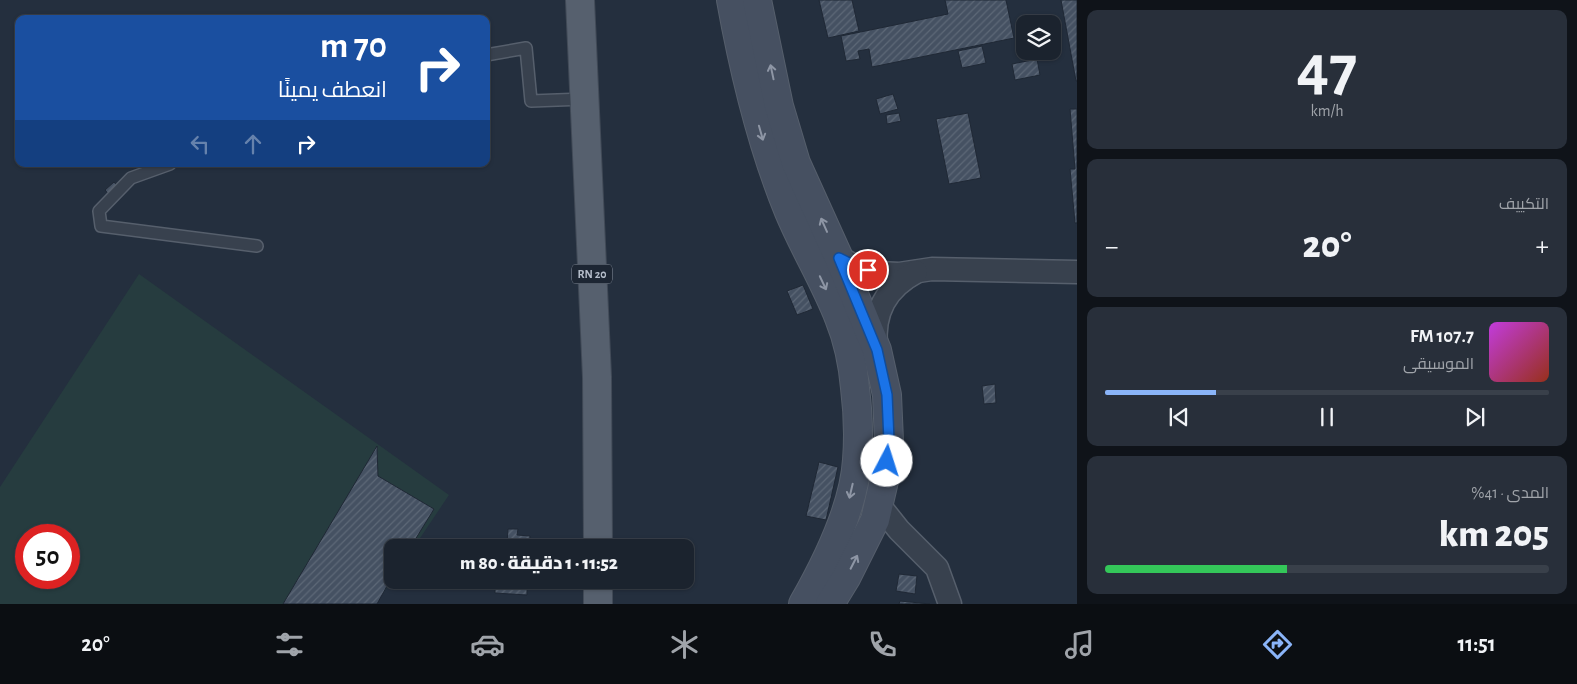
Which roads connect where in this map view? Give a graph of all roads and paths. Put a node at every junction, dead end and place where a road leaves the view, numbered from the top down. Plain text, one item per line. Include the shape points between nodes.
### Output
1 (580, 0) edge
2 (731, 0) edge
3 (757, 0) edge
4 (490, 54) edge
5 (584, 99) junction
6 (162, 167) edge
7 (257, 246) dead end
8 (839, 258) junction
9 (919, 270) junction
10 (1077, 272) edge
11 (877, 350) junction
12 (879, 505) junction
13 (598, 539) edge
14 (598, 589) edge
15 (598, 604) edge
16 (803, 604) edge
17 (830, 604) edge
18 (950, 604) edge

1 - 5 main road, RN 20
2 -> 16 main road via 769,160 789,212 840,319 852,360 859,416 857,461 851,494 837,537
8 -> 3 main road via 796,163 779,106
4 - 5 lane via 526,48 531,101
5 - 13 main road, RN 20 via 597,377
6 - 7 lane via 131,178 99,211 101,226
8 - 9 street via 878,273
8 - 11 main road
9 - 10 street
9 - 11 street via 892,289 883,302 875,334
11 - 12 main road via 887,395 889,441
17 -> 12 main road via 875,520
12 - 18 street via 937,568
14 - 15 main road

